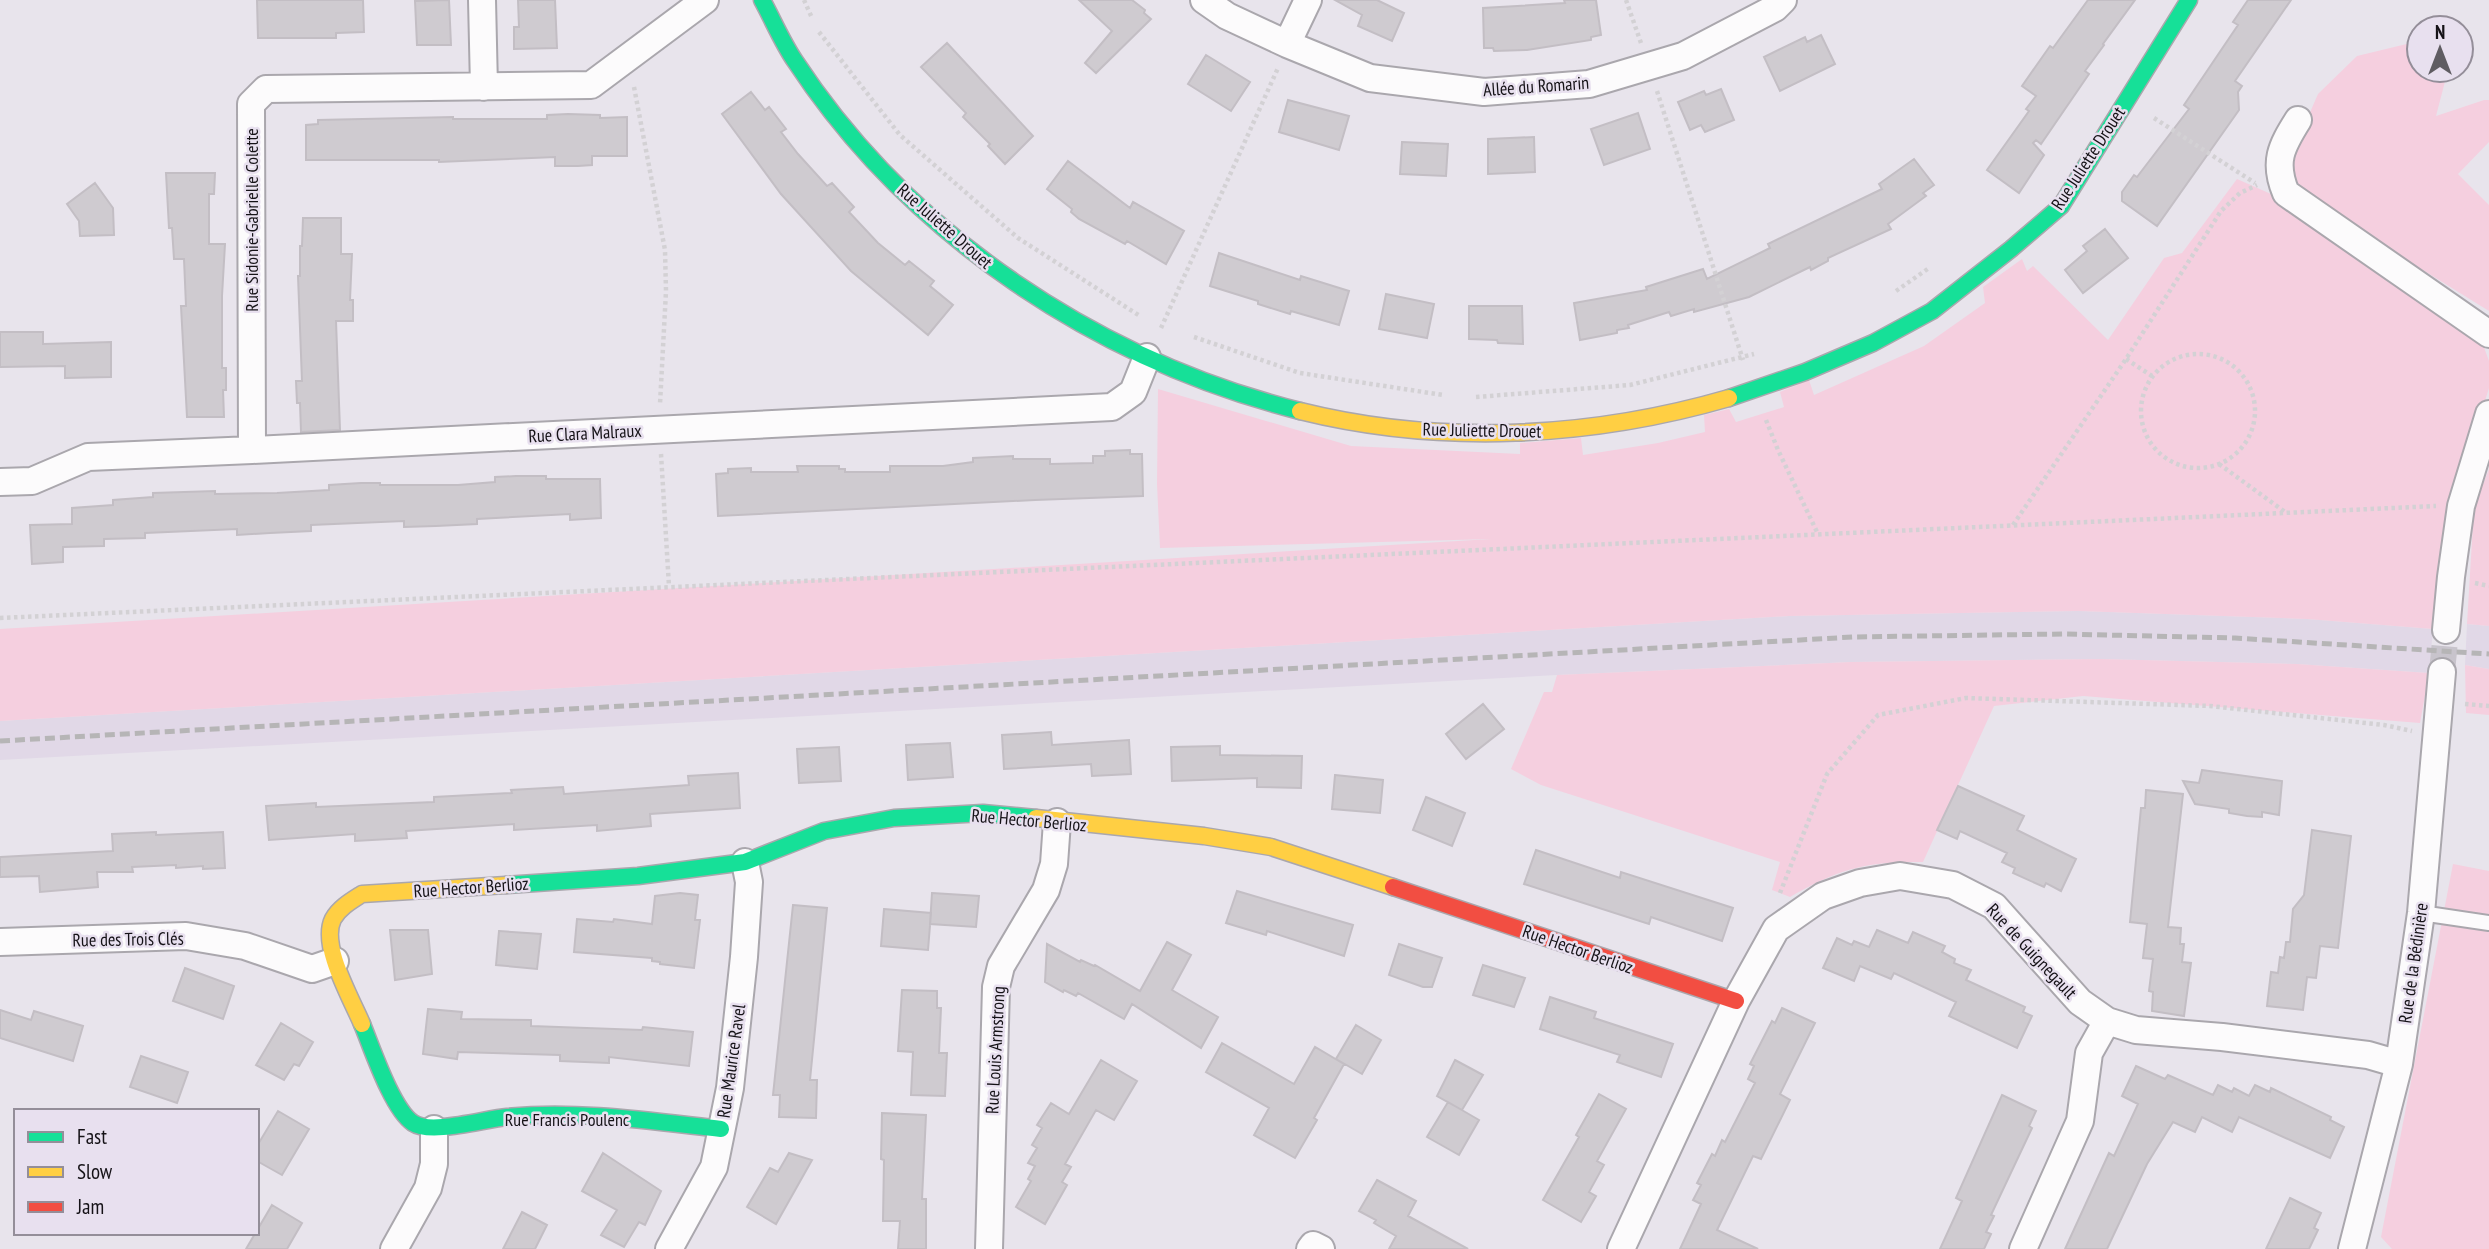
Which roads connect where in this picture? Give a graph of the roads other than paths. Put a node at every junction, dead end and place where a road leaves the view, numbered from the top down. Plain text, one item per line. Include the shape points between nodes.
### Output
1 (482, 0) edge
2 (705, 0) edge
3 (762, 0) edge
4 (1204, 0) edge
5 (1308, 0) edge
6 (1783, 0) edge
7 (2188, 0) edge
8 (1287, 44) junction
9 (484, 87) junction
10 (2298, 120) dead end
11 (2489, 334) edge
12 (1147, 358) junction
13 (2489, 415) edge
14 (252, 450) junction
15 (0, 482) edge
16 (2446, 630) tunnel mouth
17 (2442, 672) tunnel mouth
18 (1057, 822) junction
19 (745, 862) junction
20 (2421, 913) junction
21 (2489, 923) edge
22 (0, 942) edge
23 (335, 961) junction
24 (1736, 1000) junction
25 (2107, 1021) junction
26 (2399, 1064) junction
27 (424, 1127) junction
28 (721, 1129) junction
29 (394, 1249) edge
30 (668, 1249) edge
31 (989, 1249) edge
32 (1310, 1249) edge
33 (1321, 1249) edge
34 (1621, 1249) edge
35 (2023, 1249) edge
36 (2352, 1249) edge

1 - 9 street
2 - 9 street, Rue Sidonie-Gabrielle Colette via 591,85
3 - 12 street, Rue Juliette Drouet via 794,60 837,118 933,219 1046,304
4 - 8 street, Allée du Romarin
5 - 8 street
6 - 8 street, Allée du Romarin via 1683,56 1589,85 1484,92 1370,79
7 - 12 street, Rue Juliette Drouet via 2061,206 1932,311 1862,348 1755,391 1674,414 1605,426 1458,432 1318,415 1250,398
9 - 14 street, Rue Sidonie-Gabrielle Colette via 266,89 251,104
10 - 11 street via 2278,160 2286,193
12 - 14 street, Rue Clara Malraux via 1133,393 1112,407
13 - 16 street via 2461,506
14 - 15 street, Rue Clara Malraux via 88,457 32,481
17 - 20 street, Rue de la Bédinière
18 - 19 street, Rue Hector Berlioz via 983,813 894,818 824,831
18 - 24 street, Rue Hector Berlioz via 1271,847
18 - 31 street, Rue Louis Armstrong via 1054,864 1046,890 1001,966 996,987
19 - 23 street, Rue Hector Berlioz via 638,876 362,894 342,906 331,920 328,945
19 - 28 street, Rue Maurice Ravel via 749,882 744,957
20 - 21 lane
20 - 26 street, Rue de la Bédinière
22 - 23 street, Rue des Trois Clés via 186,936 244,946 312,969
23 - 27 street, Rue Hector Berlioz via 399,1110
24 - 25 street, Rue de Guignegault via 1776,929 1823,896 1900,876 1953,885 1994,906 2080,1002
24 - 34 street, Rue de Guignegault
25 - 26 street, Rue de Guignegault via 2136,1030 2368,1055
25 - 35 street via 2090,1053 2080,1121
26 - 36 street, Rue de la Bédinière
27 - 28 street, Rue Francis Poulenc via 528,1115 605,1116
27 - 29 street via 434,1164 428,1188
28 - 30 street, Rue Maurice Ravel via 714,1167
32 - 33 street via 1313,1245

